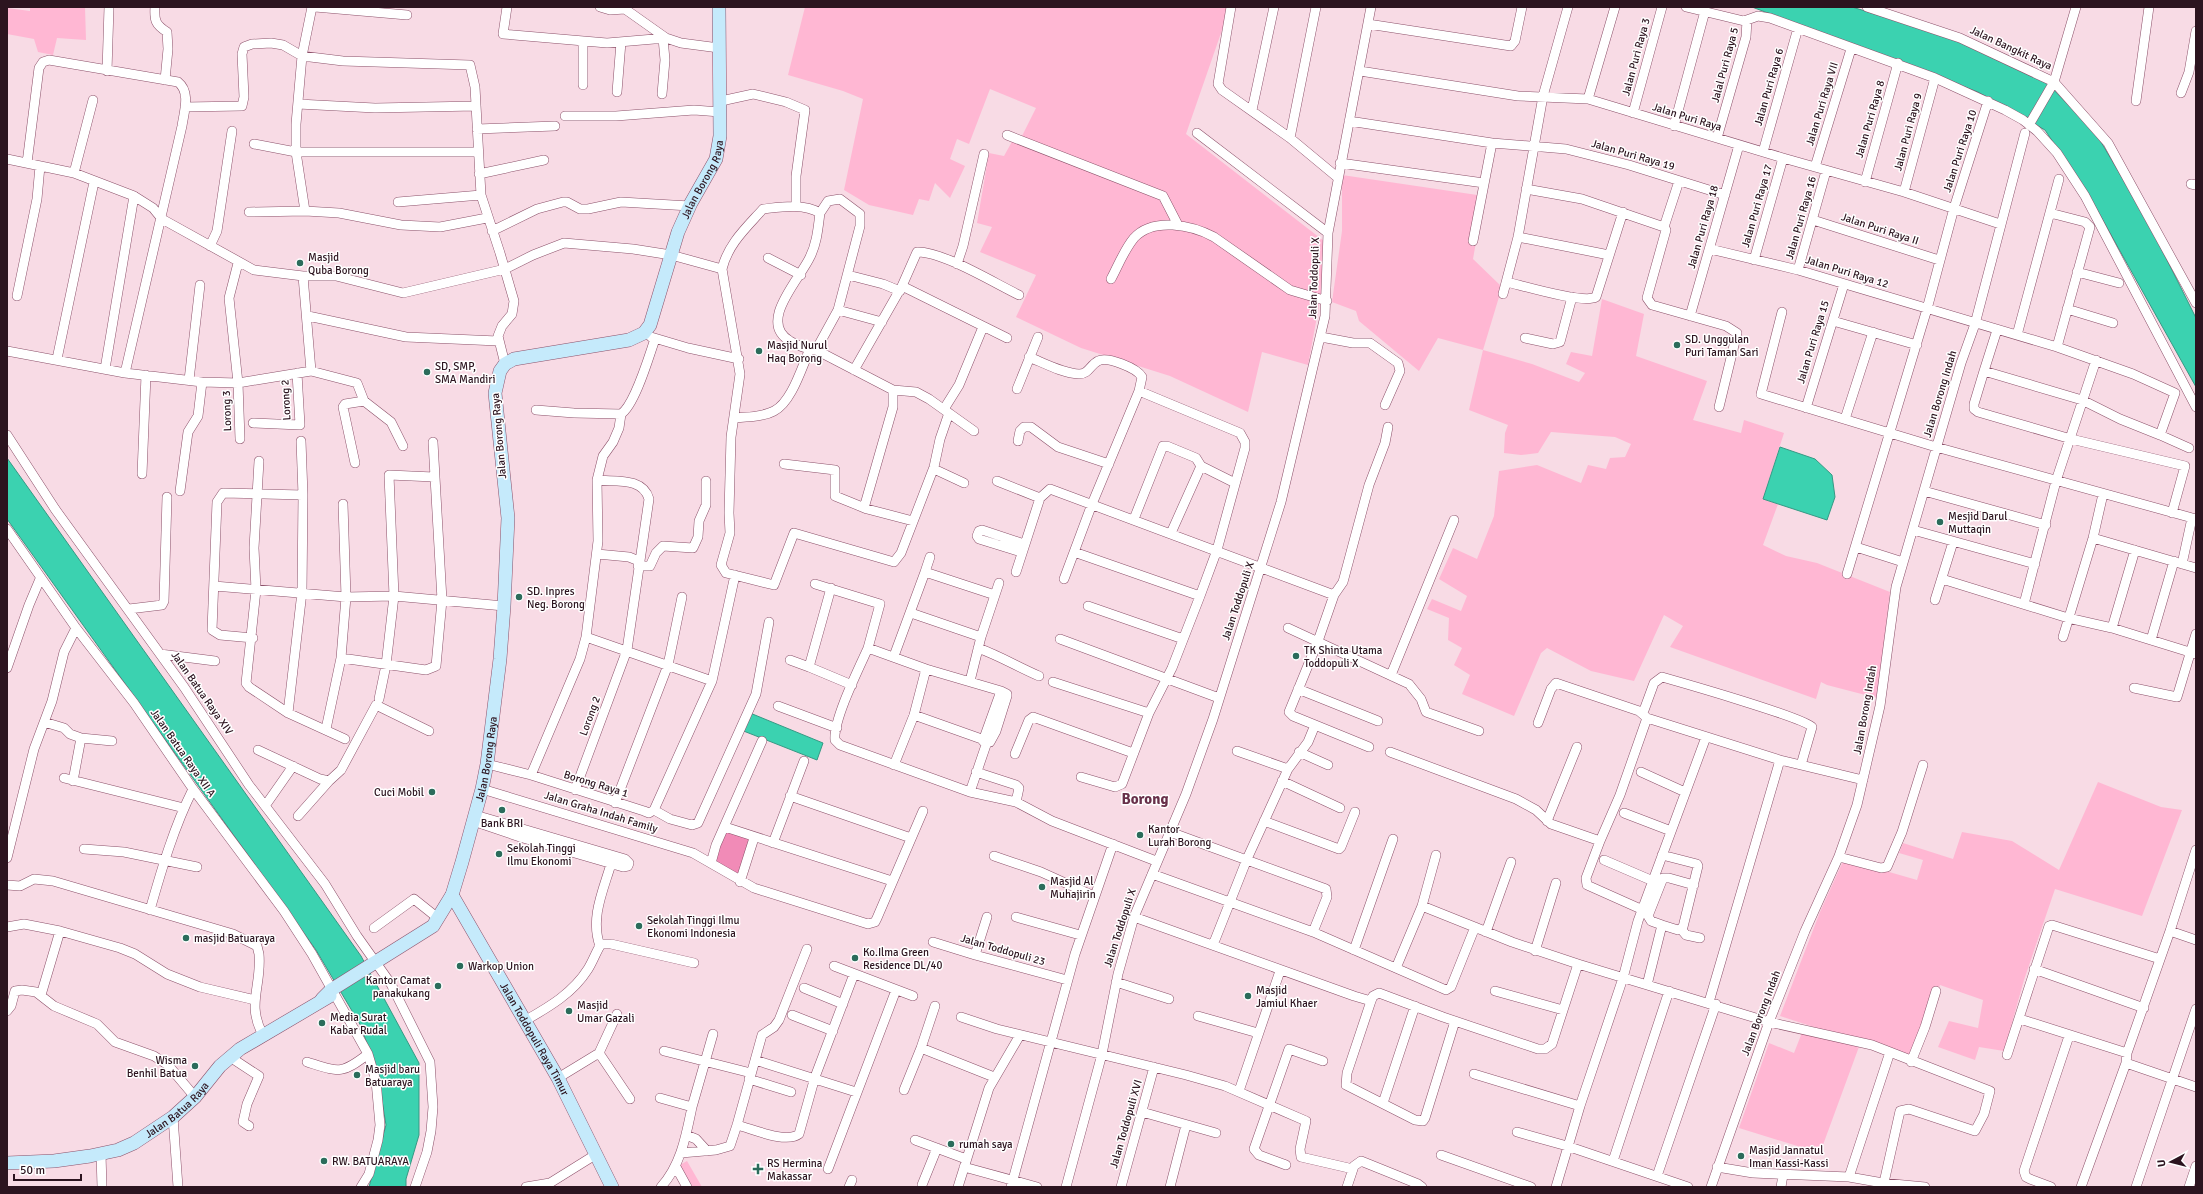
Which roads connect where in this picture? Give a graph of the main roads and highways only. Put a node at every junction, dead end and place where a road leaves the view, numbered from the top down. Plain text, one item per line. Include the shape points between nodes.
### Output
1 (719, 7) edge
2 (452, 895) junction
3 (7, 1163) edge
4 (612, 1187) edge

1 - 2 main road, Jalan Borong Raya via 720,136 716,159 690,206 671,255 649,336 520,357 505,364 497,379 495,393 508,518 504,606 487,764
2 - 3 main road, Jalan Batua Raya via 439,919 417,937 407,941 230,1057 195,1097 134,1143 101,1154 54,1161
2 - 4 main road, Jalan Toddopuli Raya Timur via 558,1078

